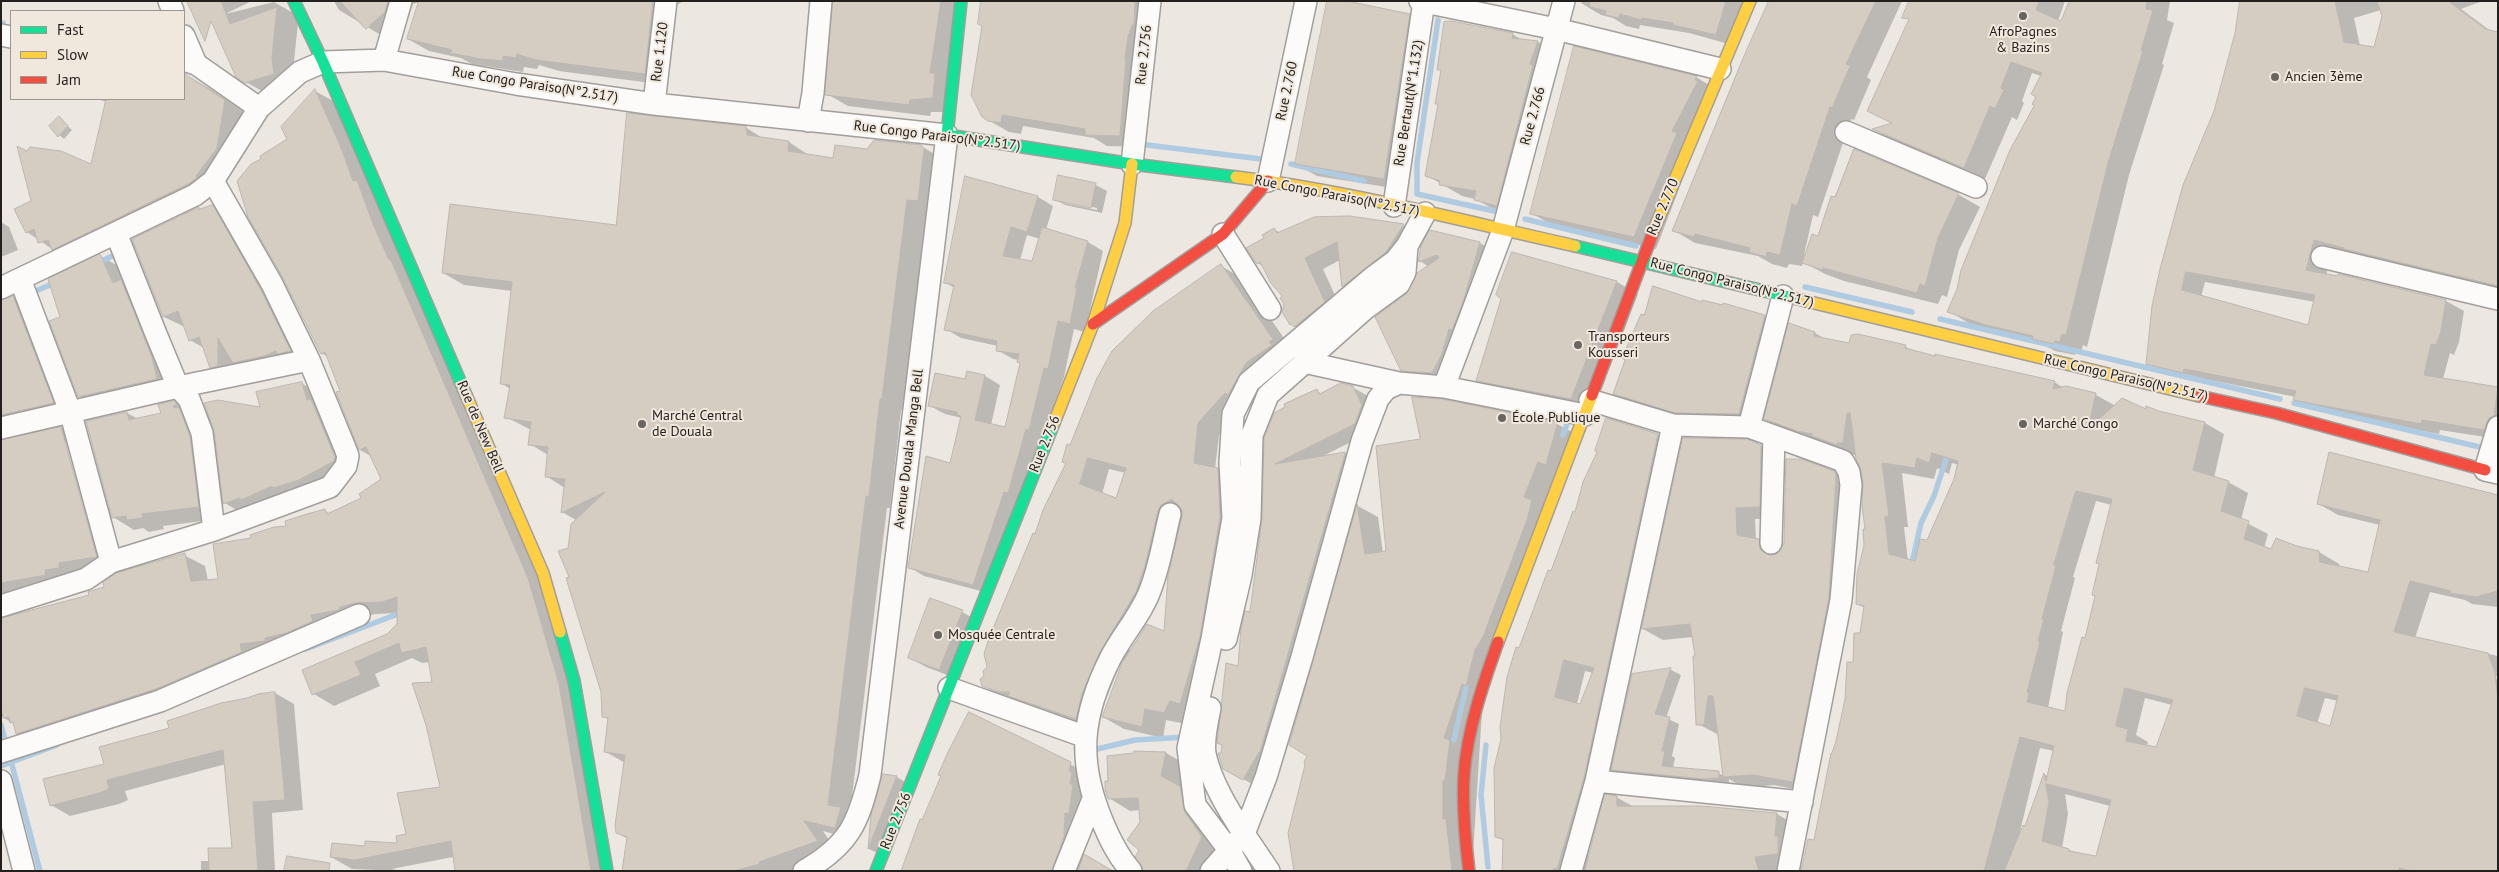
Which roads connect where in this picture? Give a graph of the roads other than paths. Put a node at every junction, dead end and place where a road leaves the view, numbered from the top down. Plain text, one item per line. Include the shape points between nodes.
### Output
1 (294, 1) edge
2 (401, 1) edge
3 (666, 1) edge
4 (821, 1) edge
5 (961, 1) edge
6 (1150, 1) edge
7 (1306, 1) edge
8 (1564, 1) edge
9 (1750, 1) edge
10 (1423, 2) edge
11 (1556, 29) junction
12 (185, 40) edge
13 (384, 60) junction
14 (190, 62) edge
15 (323, 62) junction
16 (1720, 69) junction
17 (654, 104) junction
18 (259, 108) junction
19 (808, 121) junction
20 (1846, 132) dead end
21 (947, 136) junction
22 (1132, 164) junction
23 (213, 180) junction
24 (1268, 180) junction
25 (1976, 187) dead end
26 (1394, 206) junction
27 (1425, 213) junction
28 (1503, 230) junction
29 (116, 232) junction
30 (1223, 234) junction
31 (1407, 246) junction
32 (2322, 257) dead end
33 (1641, 261) junction
34 (11, 283) edge
35 (1783, 296) junction
36 (2498, 299) edge
37 (1270, 309) dead end
38 (1093, 324) junction
39 (309, 360) junction
40 (1304, 362) junction
41 (1399, 383) junction
42 (178, 387) junction
43 (1444, 387) junction
44 (1588, 407) junction
45 (70, 411) junction
46 (1673, 425) junction
47 (1749, 427) junction
48 (2498, 427) edge
49 (1, 428) edge
50 (1774, 437) junction
51 (2492, 471) edge
52 (1170, 514) dead end
53 (214, 530) junction
54 (1771, 543) dead end
55 (111, 562) junction
56 (1, 606) edge
57 (360, 615) dead end
58 (949, 688) junction
59 (1086, 737) junction
60 (1, 752) edge
61 (1, 781) edge
62 (1596, 781) junction
63 (1093, 799) junction
64 (1802, 802) junction
65 (1244, 834) junction
66 (1229, 850) junction
67 (24, 871) edge
68 (607, 871) edge
69 (804, 871) edge
70 (876, 871) edge
71 (1064, 871) edge
72 (1131, 871) edge
73 (1211, 871) edge
74 (1241, 871) edge
75 (1269, 871) edge
76 (1469, 871) edge
77 (1571, 871) edge
78 (1788, 871) edge

1 - 15 street, Rue de New Bell
2 - 13 street
3 - 17 street, Rue 1.120
4 - 19 street
5 - 21 street, Avenue Douala Manga Bell
6 - 22 street, Rue 2.756
7 - 24 street, Rue 2.760
8 - 11 street, Rue 2.766
9 - 16 street, Rue 2.770
10 - 11 street
10 - 26 street, Rue Bertaut(N°1.132)
11 - 16 street
11 - 28 street, Rue 2.766
12 - 14 street
13 - 15 street, Rue Congo Paraiso(N°2.517)
13 - 17 street, Rue Congo Paraiso(N°2.517)
14 - 18 street
15 - 18 street, Rue Congo Paraiso(N°2.517) via 300,72
15 - 68 street, Rue de New Bell via 543,573 574,681
16 - 33 street, Rue 2.770
17 - 19 street, Rue Congo Paraiso(N°2.517)
18 - 23 street, Rue Congo Paraiso(N°2.517)
19 - 21 street, Rue Congo Paraiso(N°2.517)
20 - 25 street
21 - 22 street, Rue Congo Paraiso(N°2.517)
21 - 69 street, Avenue Douala Manga Bell via 870,775 862,808 846,840
22 - 24 street, Rue Congo Paraiso(N°2.517)
22 - 38 street, Rue 2.756 via 1125,223
23 - 29 street, Rue Congo Paraiso(N°2.517) via 195,195
23 - 39 street via 272,284
24 - 26 street, Rue Congo Paraiso(N°2.517)
24 - 30 street
26 - 27 street, Rue Congo Paraiso(N°2.517)
27 - 28 street, Rue Congo Paraiso(N°2.517)
27 - 31 street
28 - 33 street, Rue Congo Paraiso(N°2.517)
28 - 43 street, Rue 2.766
29 - 34 street, Rue Congo Paraiso(N°2.517)
29 - 42 street
30 - 37 street
30 - 38 street
31 - 40 street via 1405,272 1400,284 1366,308
31 - 66 street via 1395,261 1249,382 1233,414 1230,463 1233,518 1212,639 1188,748 1195,805
32 - 36 street
33 - 35 street, Rue Congo Paraiso(N°2.517)
33 - 44 street, Rue 2.770
34 - 45 street
35 - 47 street
35 - 51 street, Rue Congo Paraiso(N°2.517) via 2276,413
38 - 58 street, Rue 2.756
39 - 42 street
39 - 53 street via 348,456 342,474 330,487
40 - 41 street
40 - 65 street via 1268,395 1252,435 1250,518 1241,575 1207,723 1205,754 1224,804
41 - 43 street
41 - 65 street via 1386,389 1378,399 1368,423 1266,777
42 - 45 street
42 - 53 street via 189,399 202,433
43 - 44 street
44 - 46 street
44 - 76 street, Rue 2.770 via 1513,599 1472,730 1464,774 1463,819
45 - 49 street
45 - 55 street
46 - 47 street
46 - 62 street
47 - 50 street
48 - 51 street
50 - 54 street
50 - 64 street via 1843,461 1851,484 1841,600
52 - 59 street via 1151,589 1111,656 1097,687
53 - 55 street
55 - 56 street via 86,579
57 - 60 street via 160,701
58 - 59 street
58 - 70 street, Rue 2.756
59 - 63 street via 1086,773
61 - 67 street
62 - 64 street
62 - 77 street
63 - 71 street
63 - 72 street via 1119,857
64 - 78 street
65 - 66 street
65 - 75 street
66 - 73 street
66 - 74 street

